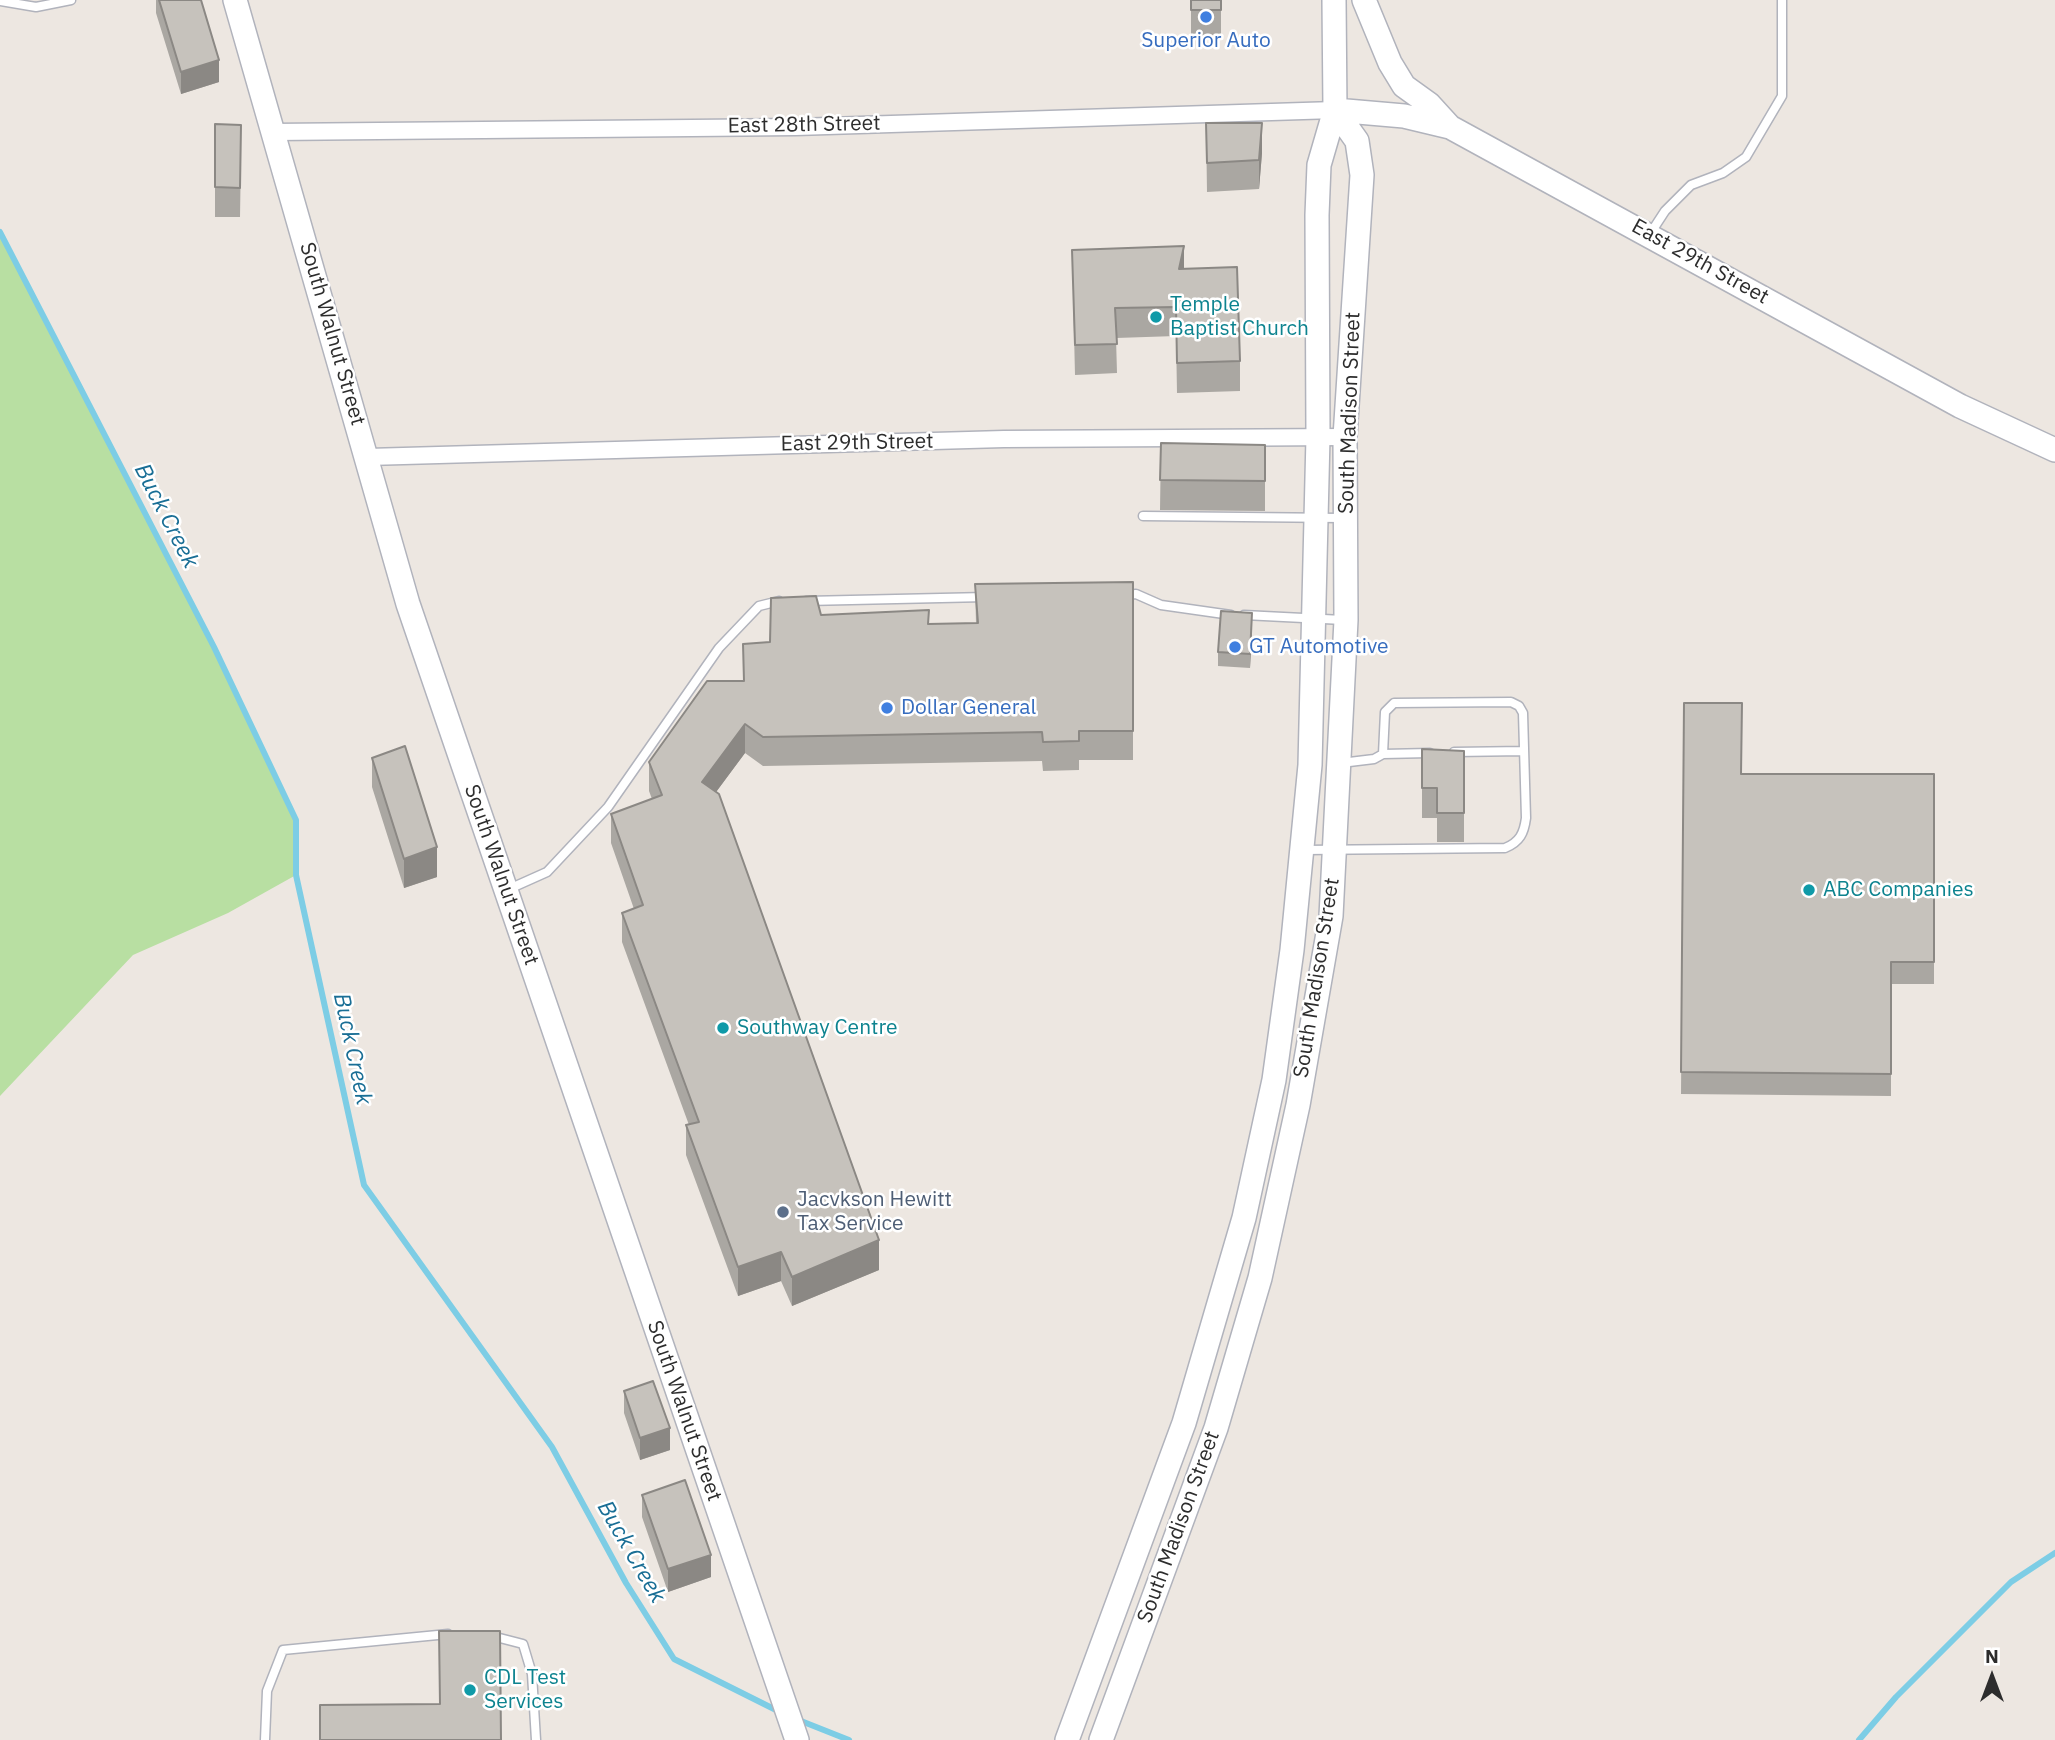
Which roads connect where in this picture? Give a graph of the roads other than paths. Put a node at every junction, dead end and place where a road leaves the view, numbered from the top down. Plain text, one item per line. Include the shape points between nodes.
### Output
1 (71, 0) edge
2 (235, 0) edge
3 (1335, 0) edge
4 (1364, 0) edge
5 (1782, 0) edge
6 (0, 1) edge
7 (1335, 110) junction
8 (1450, 127) junction
9 (274, 132) junction
10 (1650, 234) junction
11 (1318, 437) junction
12 (1345, 437) junction
13 (2055, 450) edge
14 (368, 457) junction
15 (1143, 516) dead end
16 (1316, 518) junction
17 (1345, 518) junction
18 (1110, 595) edge
19 (1001, 597) edge
20 (1314, 618) junction
21 (1346, 620) junction
22 (1524, 751) junction
23 (1447, 752) edge
24 (1435, 753) edge
25 (1383, 754) junction
26 (1338, 764) junction
27 (1301, 850) junction
28 (1335, 850) junction
29 (506, 890) junction
30 (456, 1633) edge
31 (478, 1635) edge
32 (795, 1735) edge
33 (265, 1740) edge
34 (536, 1740) edge
35 (1067, 1740) edge
36 (1101, 1740) edge

1 - 6 lane via 36,8
2 - 9 main road, South Walnut Street
3 - 7 main road, South Madison Street
4 - 8 main road via 1404,86
5 - 10 lane via 1782,96 1746,158 1691,185
7 - 8 main road, East 29th Street
7 - 9 street, East 28th Street via 796,127
7 - 11 main road, South Madison Street via 1319,164
7 - 12 main road, South Madison Street via 1357,141 1362,175
8 - 10 main road, East 29th Street
9 - 14 main road, South Walnut Street
10 - 13 main road, East 29th Street via 1960,406
11 - 12 street, East 29th Street
11 - 14 street, East 29th Street via 1004,439
11 - 16 main road, South Madison Street
12 - 17 main road, South Madison Street
14 - 29 main road, South Walnut Street via 408,604
15 - 16 lane
16 - 17 lane
16 - 20 main road, South Madison Street
17 - 21 main road, South Madison Street
18 - 20 lane via 1136,594 1161,605 1208,614
19 - 29 lane via 777,601 759,607 719,648 608,807 547,872
20 - 21 lane
20 - 27 main road, South Madison Street via 1310,765
21 - 26 main road, South Madison Street
22 - 23 lane
22 - 25 lane via 1523,713 1511,702 1394,703 1385,712
22 - 28 lane via 1526,818 1524,832 1514,844 1458,850
24 - 25 lane
25 - 26 lane
26 - 28 main road, South Madison Street
27 - 28 lane
27 - 35 main road, South Madison Street via 1274,1080 1244,1218 1171,1461
28 - 36 main road, South Madison Street via 1331,916 1298,1105 1260,1278 1216,1428
29 - 32 main road, South Walnut Street
30 - 33 lane via 283,1650 267,1692
31 - 34 lane via 501,1636 523,1644 532,1674

